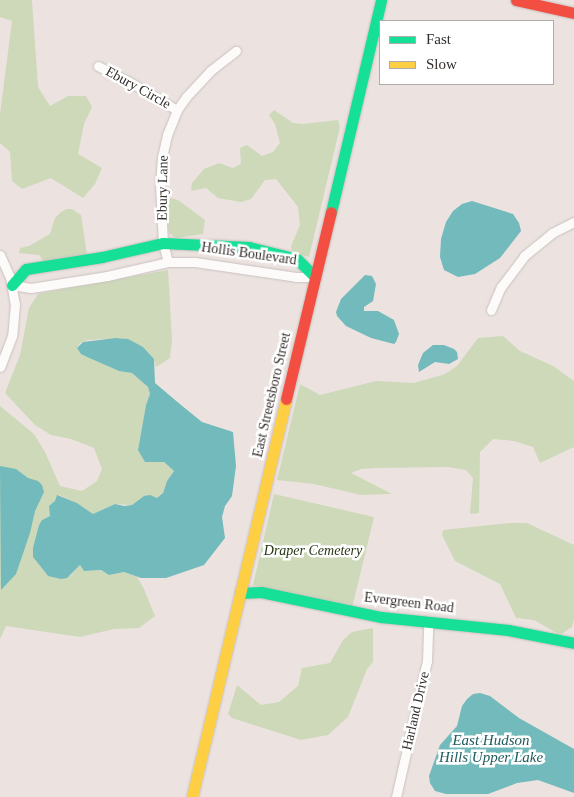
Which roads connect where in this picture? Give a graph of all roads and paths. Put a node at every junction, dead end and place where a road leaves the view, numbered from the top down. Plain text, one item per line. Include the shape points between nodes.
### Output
1 (381, 0) edge
2 (516, 0) edge
3 (574, 13) edge
4 (236, 51) dead end
5 (98, 66) dead end
6 (177, 110) junction
7 (574, 222) edge
8 (163, 243) junction
9 (0, 255) edge
10 (168, 262) junction
11 (315, 277) junction
12 (12, 285) junction
13 (491, 310) dead end
14 (0, 367) edge
15 (240, 593) junction
16 (428, 623) junction
17 (574, 643) edge
18 (192, 797) edge
19 (396, 797) edge

1 - 11 main road, East Streetsboro Street
2 - 3 main road
4 - 6 street, Ebury Lane via 196,85
5 - 6 street, Ebury Circle
6 - 8 street, Ebury Lane via 162,156
7 - 13 street via 524,256 501,288
8 - 10 street, Ebury Lane
8 - 11 main road, Hollis Boulevard via 249,246 297,259
8 - 12 main road, Hollis Boulevard via 26,270
9 - 12 street
10 - 11 street, Hollis Boulevard via 195,262
10 - 12 street, Hollis Boulevard via 31,288
11 - 15 main road, East Streetsboro Street
12 - 14 street via 13,326 9,347
15 - 16 main road, Evergreen Road via 261,592 373,616
15 - 18 main road, East Streetsboro Street
16 - 17 main road, Evergreen Road via 508,630
16 - 19 street, Harland Drive via 427,661

